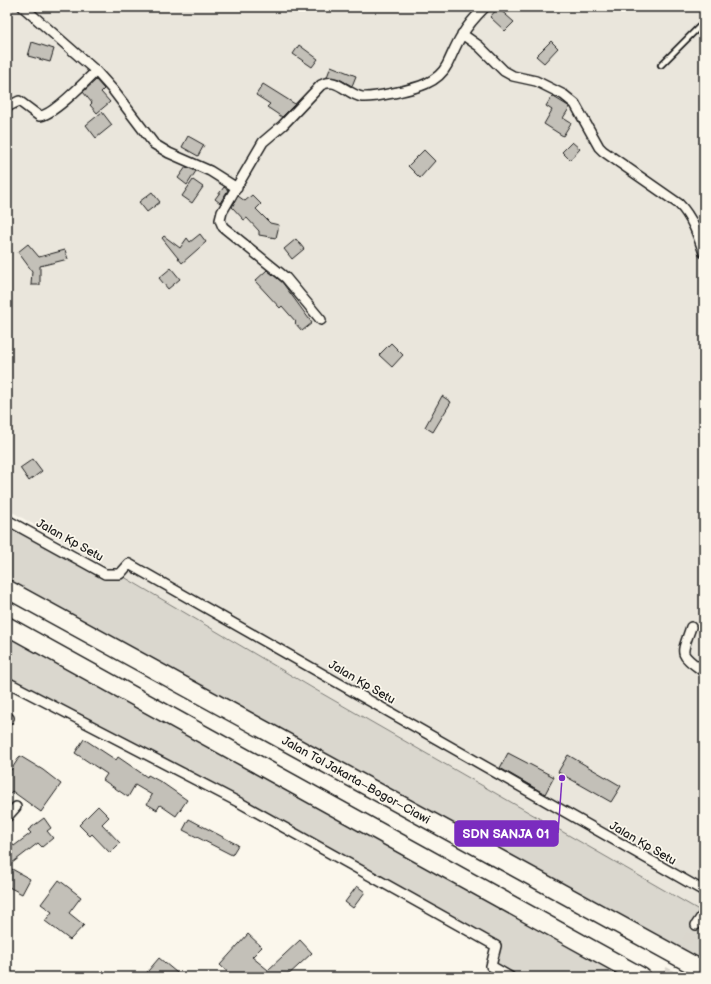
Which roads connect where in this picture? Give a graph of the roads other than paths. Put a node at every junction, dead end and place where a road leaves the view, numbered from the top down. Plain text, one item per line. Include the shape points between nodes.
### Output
1 (23, 7) edge
2 (485, 7) edge
3 (704, 22) edge
4 (462, 34) junction
5 (661, 65) dead end
6 (96, 71) junction
7 (7, 107) edge
8 (237, 188) junction
9 (704, 253) edge
10 (321, 320) dead end
11 (7, 520) edge
12 (7, 589) edge
13 (7, 626) edge
14 (691, 627) dead end
15 (704, 672) edge
16 (7, 682) edge
17 (16, 807) dead end
18 (7, 818) edge
19 (704, 891) edge
20 (704, 913) edge
21 (696, 925) tunnel mouth
22 (704, 971) edge
23 (510, 977) edge
24 (642, 977) edge

1 - 6 street
2 - 4 street
3 - 5 lane
4 - 8 street via 446,67 438,77 426,84 397,92 362,97 332,82 321,85 263,142
4 - 9 street via 513,76 536,81 557,91 575,104 603,152 686,210
6 - 7 street via 47,115 39,116 19,101
6 - 8 street via 114,90 154,144 210,171
8 - 10 street via 222,212 220,220 223,227 286,278
11 - 19 street, Jalan Kp Setu via 105,574 120,574 129,564
12 - 22 highway, Jalan Tol Jakarta–Bogor–Ciawi
13 - 24 highway
14 - 15 street via 683,655
16 - 23 street via 242,804 496,946 491,966
17 - 18 street
20 - 21 street

